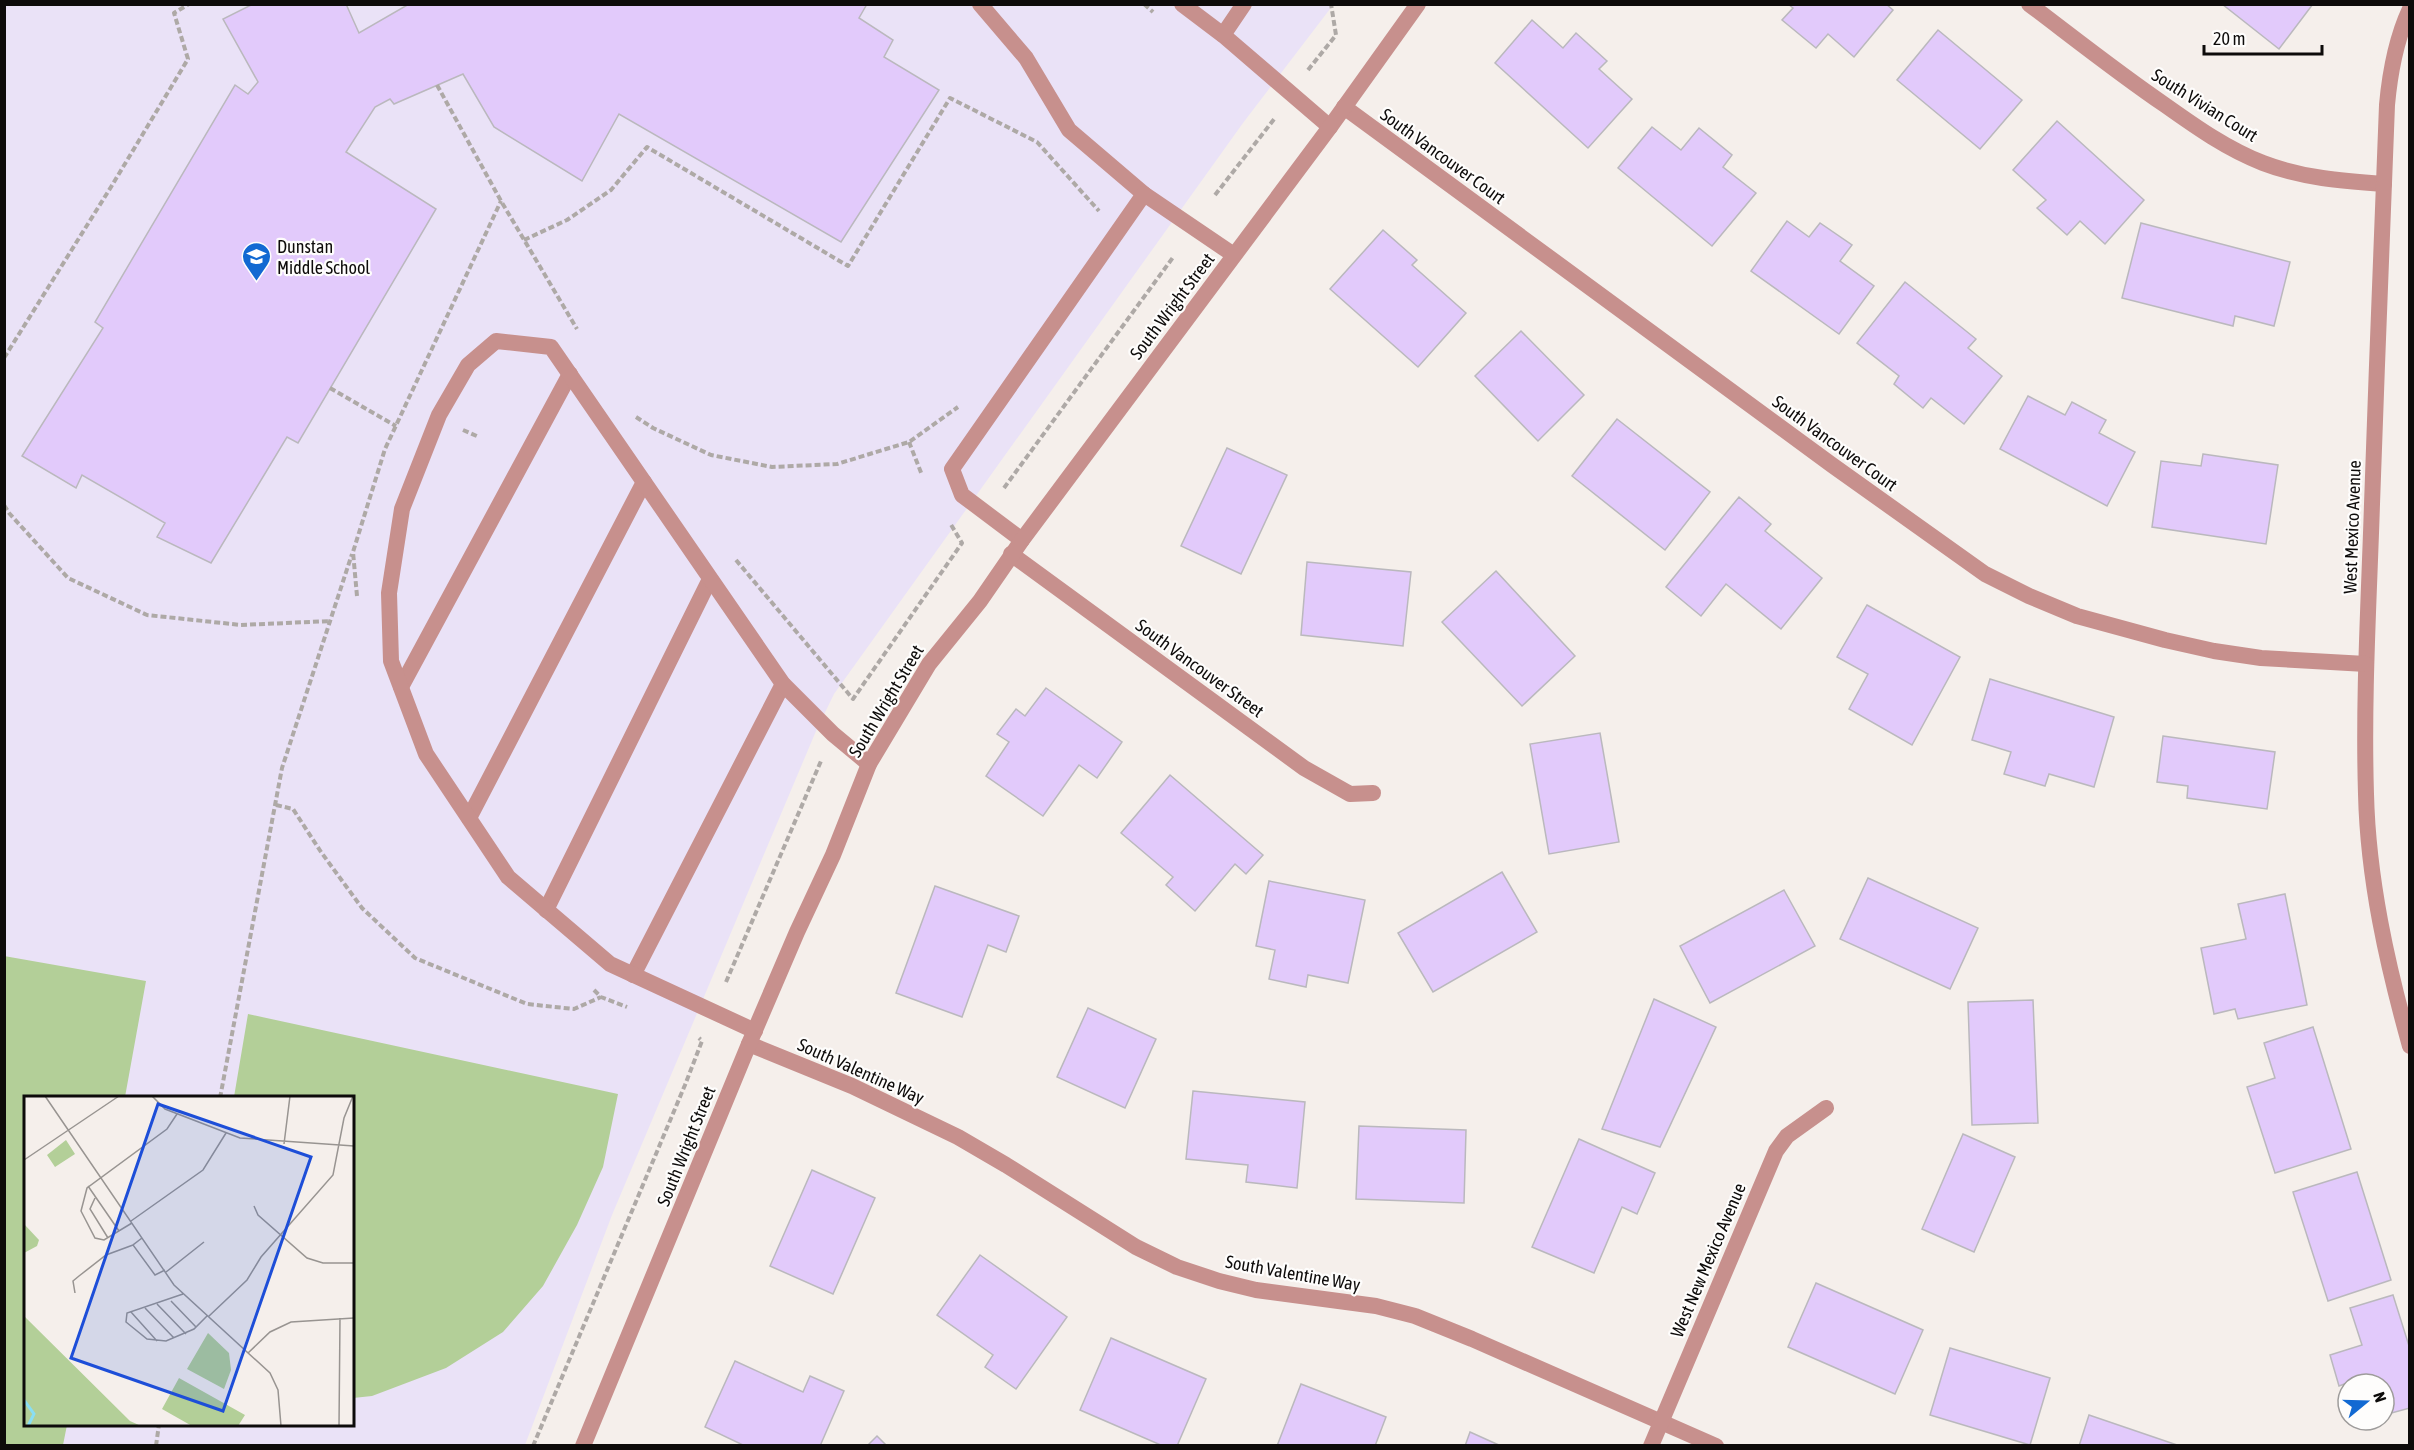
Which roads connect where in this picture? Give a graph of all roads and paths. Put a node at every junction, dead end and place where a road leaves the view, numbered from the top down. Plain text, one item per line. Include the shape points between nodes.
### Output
1 (189, 4) edge
2 (980, 4) edge
3 (1144, 4) edge
4 (1182, 4) edge
5 (1244, 4) edge
6 (1331, 4) edge
7 (1418, 4) edge
8 (2029, 4) edge
9 (2409, 9) edge
10 (1161, 18) dead end
11 (1223, 35) junction
12 (437, 85) dead end
13 (1290, 93) junction
14 (1344, 107) junction
15 (1330, 127) junction
16 (2384, 184) junction
17 (1144, 194) junction
18 (1215, 195) dead end
19 (501, 201) junction
20 (1100, 211) junction
21 (1093, 221) dead end
22 (1120, 227) junction
23 (524, 240) junction
24 (1234, 255) junction
25 (1174, 256) dead end
26 (577, 330) dead end
27 (4, 358) edge
28 (570, 374) junction
29 (330, 388) dead end
30 (964, 402) dead end
31 (634, 416) dead end
32 (396, 426) junction
33 (462, 429) dead end
34 (479, 437) dead end
35 (644, 482) junction
36 (1004, 488) dead end
37 (4, 505) edge
38 (1022, 540) junction
39 (962, 543) dead end
40 (353, 552) junction
41 (730, 553) dead end
42 (1011, 554) junction
43 (710, 579) junction
44 (357, 597) dead end
45 (331, 621) junction
46 (2366, 664) junction
47 (783, 684) junction
48 (401, 687) junction
49 (822, 760) dead end
50 (869, 764) junction
51 (1373, 793) dead end
52 (275, 805) junction
53 (469, 818) junction
54 (546, 910) junction
55 (633, 975) junction
56 (726, 982) dead end
57 (593, 990) dead end
58 (601, 997) junction
59 (632, 1009) dead end
60 (693, 1033) dead end
61 (752, 1038) junction
62 (2409, 1046) edge
63 (220, 1096) edge
64 (1826, 1108) dead end
65 (1660, 1422) junction
66 (159, 1426) edge
67 (156, 1446) edge
68 (533, 1446) edge
69 (583, 1446) edge
70 (1651, 1446) edge
71 (1716, 1446) edge

1 - 27 path via 174,13 188,59
2 - 17 street via 1026,58 1069,130
3 - 10 path
4 - 11 street
5 - 11 street
6 - 13 path via 1336,35
7 - 14 street, South Wright Street
8 - 16 street, South Vivian Court via 2227,147 2300,175
9 - 16 street, West Mexico Avenue via 2390,73
11 - 13 street
12 - 19 path
13 - 15 street
13 - 18 path
14 - 15 street, South Wright Street
14 - 46 street, South Vancouver Court via 1985,574 2077,616 2165,640 2260,658
15 - 24 street, South Wright Street
16 - 46 street, West Mexico Avenue
17 - 22 street
17 - 24 street
19 - 23 path
19 - 32 path
20 - 21 path
20 - 22 path
20 - 23 path via 1036,142 950,98 848,266 647,147 611,190 567,220
22 - 38 street via 952,468 962,495
23 - 26 path
24 - 38 street, South Wright Street
25 - 36 path
28 - 35 street, South Valentine Way
28 - 48 street
28 - 48 street, South Valentine Way via 551,347 496,341 468,366 439,415 402,509 389,593 391,661
29 - 32 path
30 - 31 path via 909,442 837,464 772,467 711,455
32 - 40 path
33 - 34 path
35 - 43 street, South Valentine Way
35 - 53 street
37 - 45 path via 68,578 147,615 241,625
38 - 42 street, South Wright Street
39 - 41 path via 853,699
40 - 44 path
40 - 45 path
42 - 50 street, South Wright Street via 980,601 929,664
42 - 51 street, South Vancouver Street via 1304,768 1350,794
43 - 47 street, South Valentine Way
43 - 54 street
45 - 52 path via 282,768
46 - 62 street, West Mexico Avenue via 2366,795 2374,882
47 - 50 street, South Valentine Way
47 - 55 street
48 - 53 street, South Valentine Way via 426,754
49 - 56 path
50 - 61 street, South Wright Street
52 - 58 path via 293,809 362,908 415,958 526,1004 574,1009
52 - 63 path
53 - 54 street, South Valentine Way via 508,877
54 - 55 street, South Valentine Way via 610,964
55 - 61 street, South Valentine Way
57 - 58 path
58 - 59 path
60 - 68 path via 702,1041 685,1085
61 - 65 street, South Valentine Way via 958,1137 1136,1247 1177,1267 1256,1290 1376,1306 1415,1316
61 - 69 street, South Wright Street
64 - 65 street, West New Mexico Avenue via 1787,1136 1776,1151
65 - 70 street, West New Mexico Avenue
65 - 71 street, South Valentine Way
66 - 67 path

